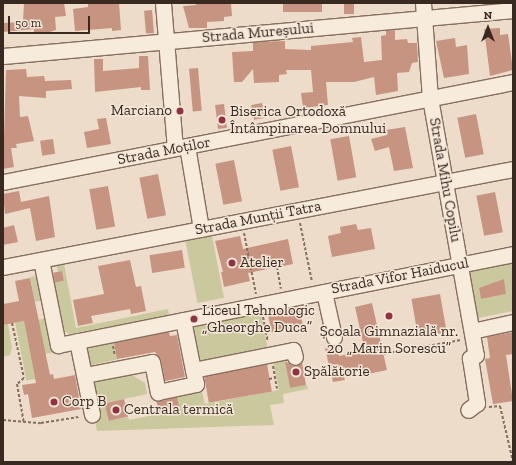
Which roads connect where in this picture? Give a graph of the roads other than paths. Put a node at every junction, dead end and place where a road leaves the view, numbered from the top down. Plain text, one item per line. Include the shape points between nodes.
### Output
1 (163, 3) edge
2 (423, 3) edge
3 (513, 10) edge
4 (424, 18) junction
5 (166, 42) junction
6 (3, 56) edge
7 (513, 82) edge
8 (430, 98) junction
9 (181, 147) junction
10 (513, 169) edge
11 (3, 182) edge
12 (445, 182) junction
13 (201, 229) junction
14 (513, 254) edge
15 (41, 260) junction
16 (460, 264) junction
17 (3, 267) edge
18 (319, 292) junction
19 (183, 320) junction
20 (513, 322) edge
21 (472, 334) junction
22 (334, 337) dead end
23 (77, 341) junction
24 (295, 357) dead end
25 (194, 370) junction
26 (85, 375) junction
27 (468, 410) dead end
28 (92, 414) road end

1 - 5 street
2 - 4 street, Strada Mihu Copilu
3 - 4 street, Strada Mureșului
4 - 5 street, Strada Mureșului
4 - 8 street, Strada Mihu Copilu
5 - 6 street, Strada Mureșului
5 - 9 street
7 - 8 street, Strada Moților
8 - 9 street, Strada Moților
8 - 12 street, Strada Mihu Copilu
9 - 11 street, Strada Moților
9 - 13 street
10 - 12 street, Strada Munții Tatra
12 - 13 street, Strada Munții Tatra
12 - 16 street, Strada Mihu Copilu
13 - 15 street, Strada Munții Tatra
14 - 16 street, Strada Vifor Haiducul
15 - 17 street, Strada Munții Tatra
15 - 23 street, Strada Vifor Haiducul via 58,345
16 - 18 street, Strada Vifor Haiducul
16 - 21 street, Strada Mihu Copilu
18 - 19 street, Strada Vifor Haiducul
18 - 22 street
19 - 23 street, Strada Vifor Haiducul
19 - 25 street
20 - 21 street
21 - 27 street, Strada Mihu Copilu via 476,355 470,358 477,403
23 - 26 street
24 - 25 street via 293,350
25 - 26 street via 196,384 158,392 152,362
26 - 28 street

